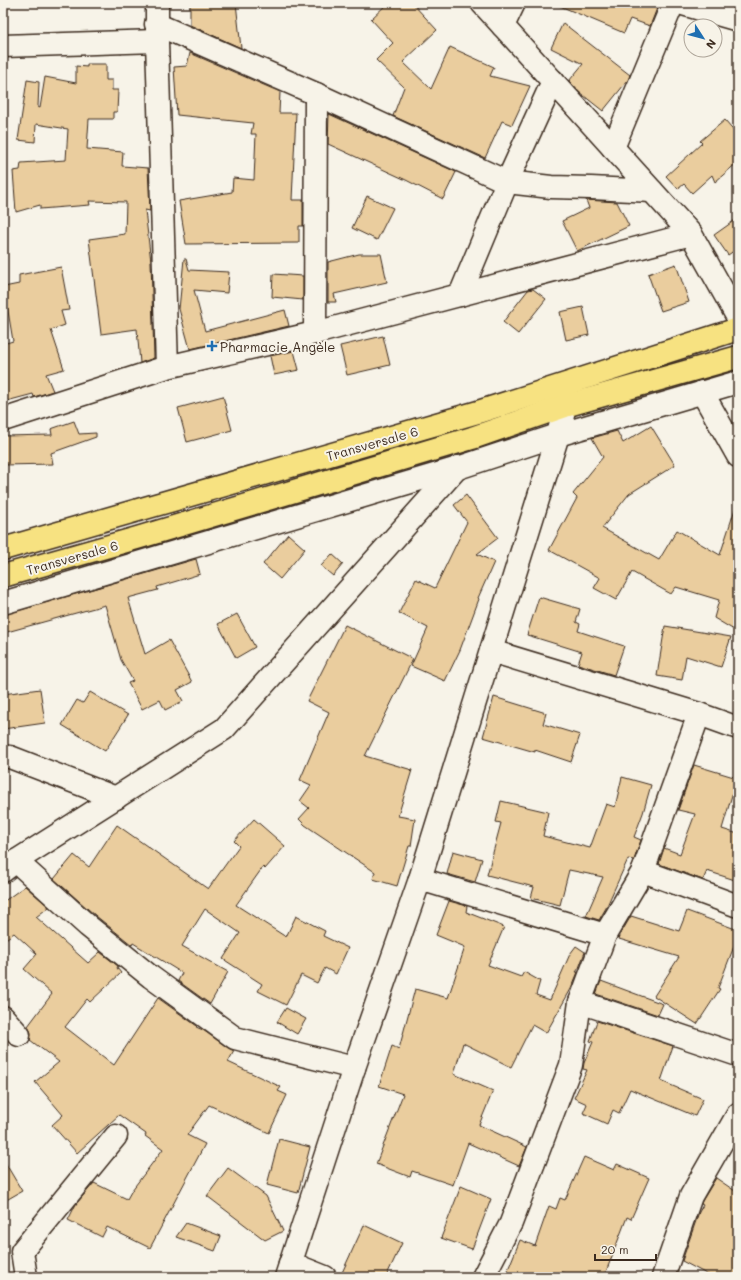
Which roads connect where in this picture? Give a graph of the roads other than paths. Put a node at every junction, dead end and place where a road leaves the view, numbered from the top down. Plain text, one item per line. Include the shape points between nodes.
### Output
1 (157, 3) edge
2 (482, 3) edge
3 (514, 3) edge
4 (673, 3) edge
5 (679, 3) edge
6 (738, 20) edge
7 (503, 26) junction
8 (156, 33) junction
9 (3, 46) edge
10 (553, 81) junction
11 (316, 94) junction
12 (613, 148) junction
13 (507, 182) junction
14 (652, 191) junction
15 (691, 234) junction
16 (460, 295) junction
17 (738, 318) edge
18 (738, 329) edge
19 (315, 333) junction
20 (738, 357) edge
21 (167, 367) junction
22 (738, 382) edge
23 (702, 392) junction
24 (565, 406) junction
25 (3, 420) edge
26 (558, 435) junction
27 (472, 438) junction
28 (738, 456) edge
29 (458, 468) junction
30 (137, 538) junction
31 (3, 548) edge
32 (143, 561) junction
33 (3, 576) edge
34 (3, 602) edge
35 (491, 651) junction
36 (699, 714) junction
37 (738, 728) edge
38 (3, 756) edge
39 (116, 798) junction
40 (9, 866) edge
41 (643, 871) junction
42 (420, 879) junction
43 (738, 906) edge
44 (605, 935) junction
45 (580, 1002) junction
46 (3, 1017) edge
47 (19, 1035) dead end
48 (738, 1055) edge
49 (354, 1068) junction
50 (738, 1114) edge
51 (116, 1136) dead end
52 (288, 1270) edge
53 (26, 1277) edge
54 (325, 1277) edge
55 (483, 1277) edge
56 (663, 1277) edge

1 - 8 street
2 - 7 street
3 - 7 street
4 - 12 street
5 - 6 street
7 - 10 street
8 - 9 street
8 - 11 street
8 - 21 street
10 - 12 street
10 - 13 street
11 - 13 street
11 - 19 street
12 - 14 street
13 - 14 street via 551,187
13 - 16 street
14 - 15 street
15 - 16 street
15 - 17 street
16 - 19 street
18 - 31 main road, Transversale 6 via 478,412
19 - 21 street
20 - 24 main road, Transversale 6
21 - 25 street
22 - 23 street
23 - 26 street
23 - 28 street
24 - 26 street
24 - 27 main road, Transversale 6
26 - 29 street
26 - 35 street
27 - 29 street
27 - 30 main road, Transversale 6
29 - 32 street
29 - 39 street via 224,730
30 - 32 street
30 - 33 main road, Transversale 6
32 - 34 street
35 - 36 street
35 - 42 street
36 - 37 street
36 - 41 street
38 - 39 street
39 - 40 street
40 - 49 street via 235,1038
41 - 43 street
41 - 44 street
42 - 44 street
42 - 49 street
44 - 45 street
45 - 48 street
45 - 55 street via 572,1065 511,1223
46 - 47 street
49 - 52 street
50 - 56 street via 691,1196
51 - 53 street via 22,1252
52 - 54 street

